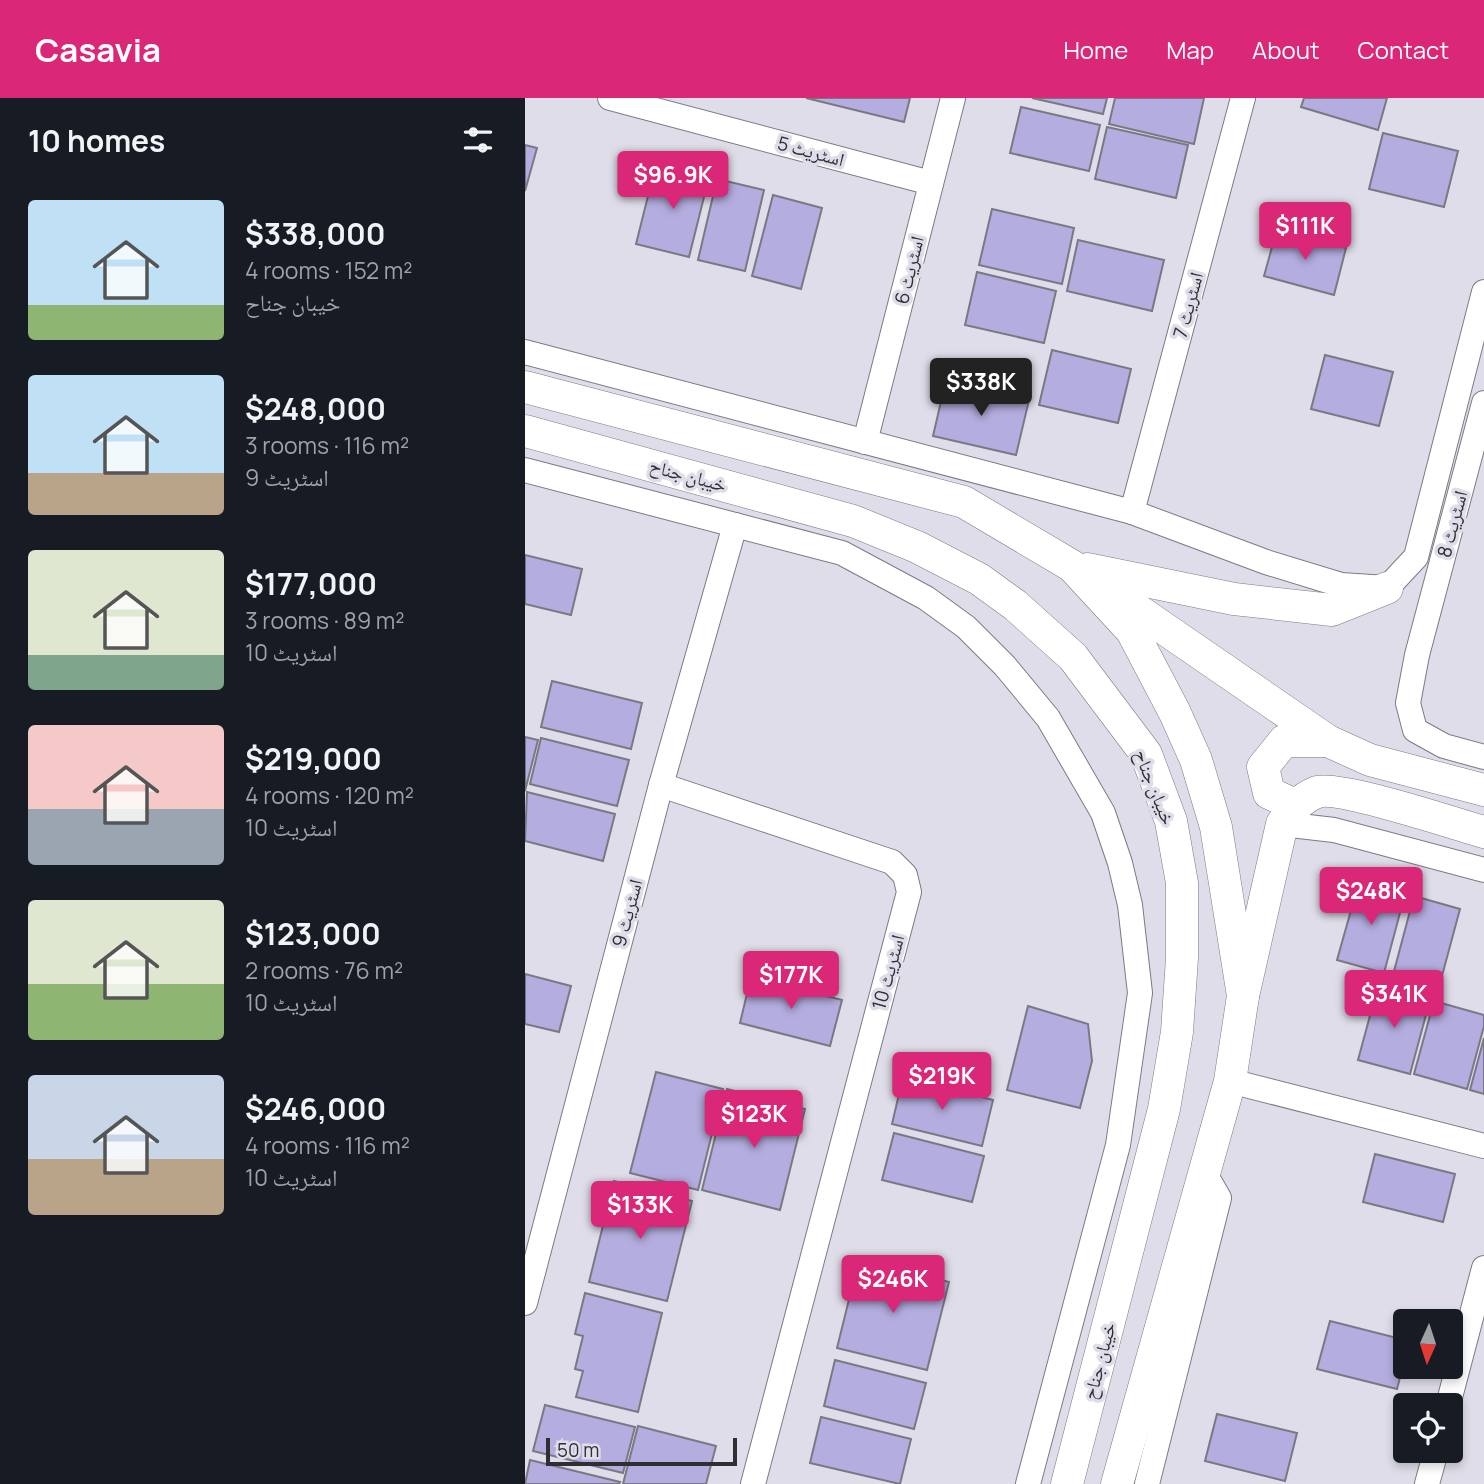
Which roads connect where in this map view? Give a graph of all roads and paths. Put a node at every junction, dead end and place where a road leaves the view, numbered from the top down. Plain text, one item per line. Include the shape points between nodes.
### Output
1 (610, 98) edge
2 (953, 98) edge
3 (1243, 98) edge
4 (931, 183) junction
5 (1484, 292) edge
6 (525, 352) edge
7 (525, 387) edge
8 (1484, 403) edge
9 (525, 431) edge
10 (865, 442) junction
11 (525, 470) edge
12 (1132, 512) junction
13 (853, 521) junction
14 (735, 525) junction
15 (842, 553) junction
16 (1072, 566) junction
17 (1387, 588) junction
18 (1328, 741) junction
19 (1484, 757) edge
20 (661, 785) junction
21 (1484, 790) edge
22 (1288, 814) junction
23 (1484, 832) edge
24 (1484, 870) edge
25 (1243, 996) junction
26 (1230, 1081) junction
27 (1118, 1145) junction
28 (1484, 1146) edge
29 (1153, 1156) junction
30 (1204, 1172) junction
31 (1484, 1268) edge
32 (525, 1303) edge
33 (1451, 1393) edge
34 (1433, 1463) edge
35 (753, 1484) edge
36 (1028, 1484) edge
37 (1067, 1484) edge
38 (1117, 1484) edge
39 (1147, 1484) edge
40 (1427, 1484) edge

1 - 4 street, اسٹریٹ 5
2 - 4 street, اسٹریٹ 6
3 - 12 street, اسٹریٹ 7
4 - 10 street, اسٹریٹ 6
5 - 17 street via 1416,557
6 - 10 street
7 - 16 main road via 964,502
8 - 19 street, اسٹریٹ 8 via 1408,703 1415,730
9 - 13 main road, خیبان جناح
10 - 12 street
11 - 14 street
12 - 17 street via 1341,585
13 - 15 street
13 - 29 main road, خیبان جناح via 979,579 1015,605 1073,657 1146,754 1171,821 1182,883 1183,922 1177,1032
14 - 15 street
14 - 20 street, اسٹریٹ 9
15 - 27 street via 926,598 966,627 1048,718 1103,813 1131,905 1140,993
16 - 17 main road via 1234,599 1332,610
16 - 18 main road
16 - 25 main road via 1132,631 1196,760 1216,827
18 - 21 main road via 1370,760
18 - 22 main road via 1285,741 1263,767 1269,793
20 - 32 street, اسٹریٹ 9
20 - 35 street, اسٹریٹ 10 via 892,862 905,875 909,892
22 - 23 main road via 1319,791
22 - 24 street
22 - 25 main road
25 - 26 main road
26 - 28 street
26 - 30 main road
27 - 29 street
27 - 36 street
29 - 37 main road, خیبان جناح
30 - 38 main road
30 - 39 street via 1219,1198
31 - 33 street
34 - 40 street

